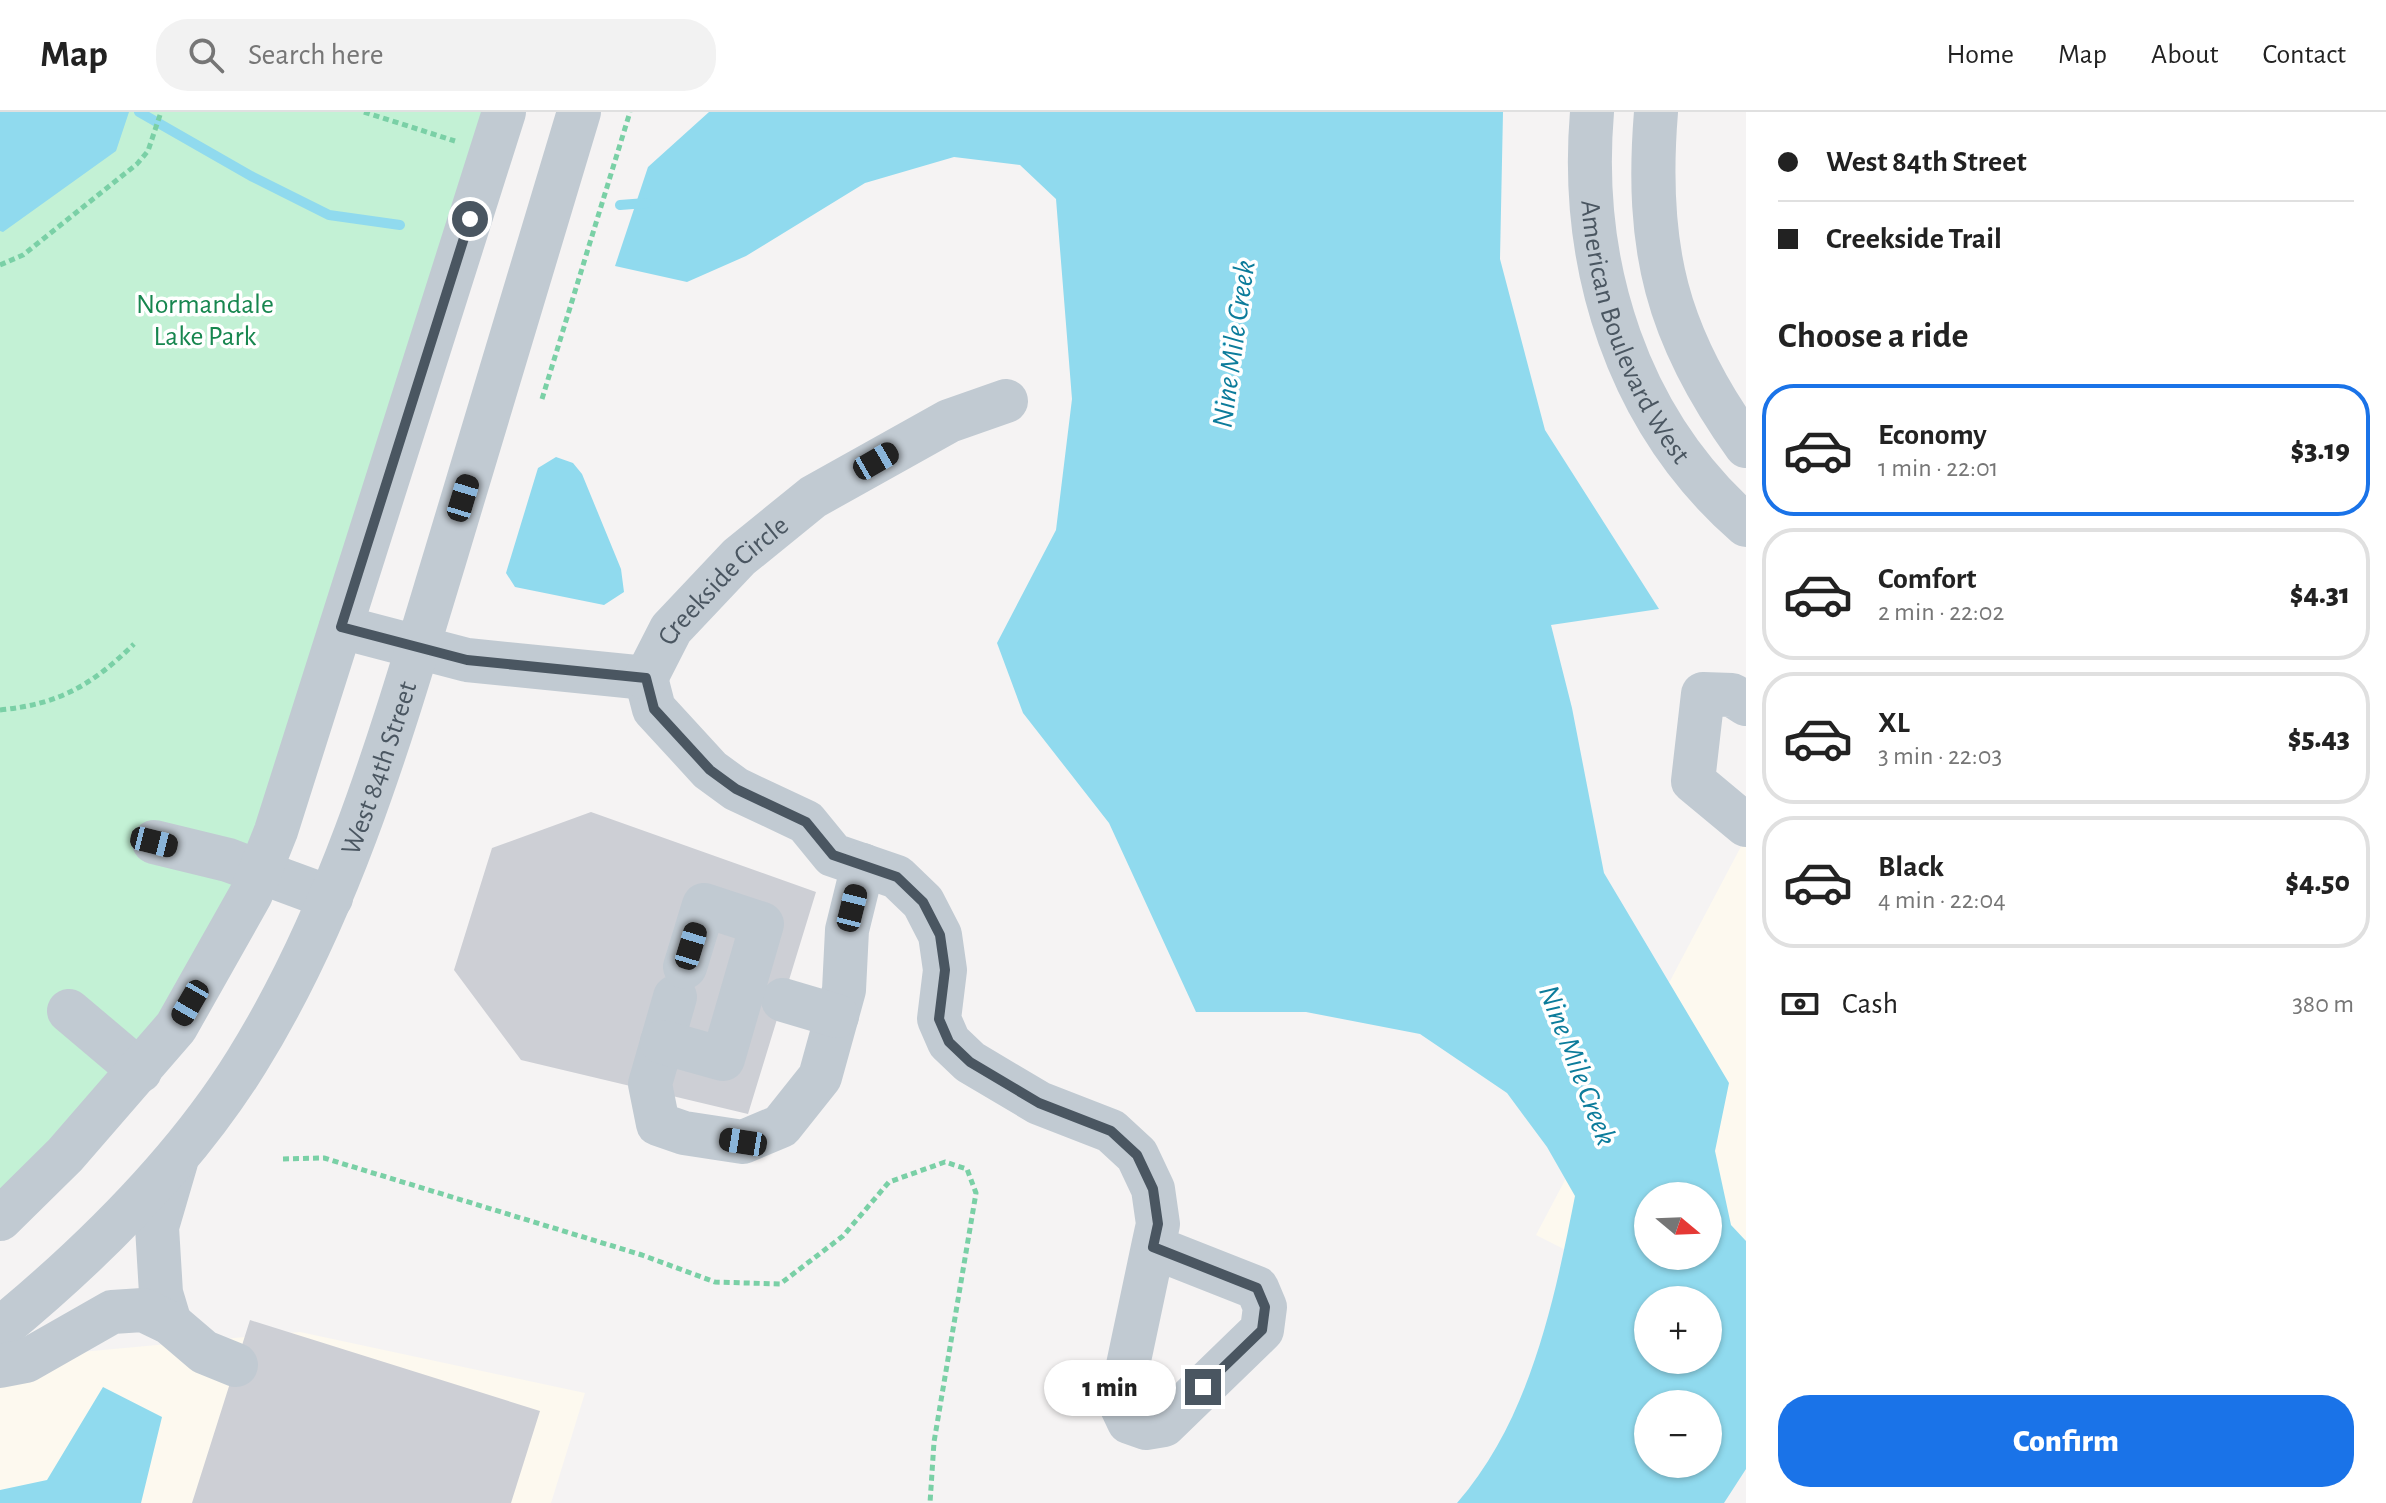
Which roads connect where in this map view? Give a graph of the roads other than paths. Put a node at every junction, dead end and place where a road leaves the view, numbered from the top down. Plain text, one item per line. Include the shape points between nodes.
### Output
1 (504, 112) edge
2 (579, 112) edge
3 (1592, 112) edge
4 (1656, 112) edge
5 (1006, 401) dead end
6 (1746, 446) edge
7 (1746, 525) edge
8 (341, 627) junction
9 (419, 645) junction
10 (646, 678) junction
11 (1746, 704) edge
12 (1746, 825) edge
13 (154, 842) dead end
14 (863, 865) junction
15 (260, 871) junction
16 (331, 898) junction
17 (783, 1000) dead end
18 (69, 1011) dead end
19 (837, 1016) junction
20 (662, 1042) junction
21 (140, 1071) junction
22 (179, 1152) junction
23 (0, 1219) edge
24 (1153, 1247) dead end
25 (170, 1323) junction
26 (0, 1329) edge
27 (220, 1358) dead end
28 (0, 1366) edge

1 - 8 street
2 - 9 street, West 84th Street
3 - 7 street, American Boulevard West via 1587,165 1592,236 1608,309 1633,374 1672,443
4 - 6 street, American Boulevard West via 1654,234 1673,313 1710,396
5 - 10 street, Creekside Circle via 949,421 813,497 739,557 671,629
8 - 9 street, Creekside Circle
8 - 15 street
9 - 10 street, Creekside Circle via 467,660
9 - 16 street, West 84th Street
10 - 14 street via 654,709 710,770 736,789 806,822 833,855
11 - 12 street via 1732,695 1703,694 1693,781
13 - 15 street
14 - 19 street via 847,930
14 - 24 street via 897,877 923,902 940,935 945,970 939,1019 949,1042 970,1062 1039,1103 1111,1131 1137,1155 1153,1189 1158,1224
15 - 16 street
15 - 21 street via 176,1027
16 - 22 street, West 84th Street via 296,977 246,1063
17 - 19 street
18 - 21 street
19 - 20 street via 820,1077 781,1126 743,1142 658,1124 650,1084
20 - 20 street via 723,1059 762,924 704,905
21 - 23 street
22 - 25 street via 157,1227 161,1293
22 - 26 street, West 84th Street via 53,1285
25 - 27 street
25 - 28 street via 143,1310 112,1312 26,1361

